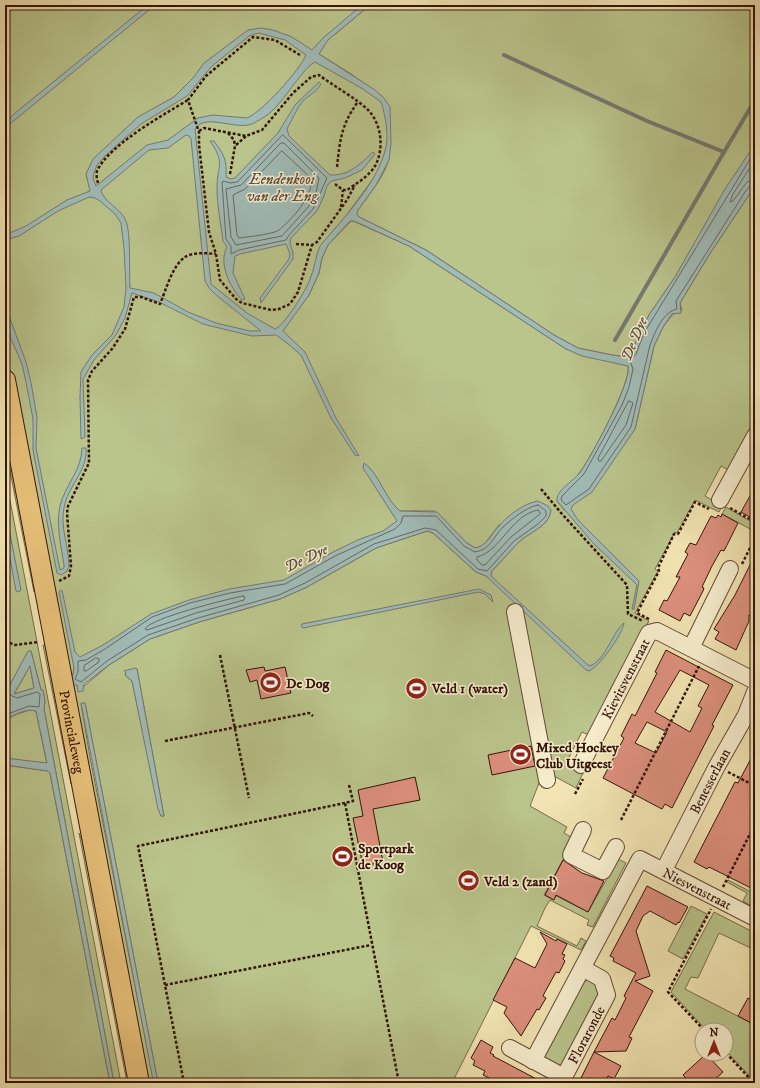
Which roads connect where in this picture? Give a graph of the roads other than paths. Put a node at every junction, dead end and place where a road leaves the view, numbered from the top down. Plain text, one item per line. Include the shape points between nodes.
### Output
1 (5, 380) edge
2 (755, 436) edge
3 (717, 506) road end
4 (730, 569) road end
5 (515, 612) dead end
6 (698, 652) junction
7 (755, 681) edge
8 (755, 692) edge
9 (751, 717) edge
10 (581, 765) dead end
11 (547, 780) dead end
12 (584, 830) dead end
13 (616, 847) dead end
14 (664, 870) junction
15 (755, 918) edge
16 (584, 969) junction
17 (510, 1048) dead end
18 (534, 1061) junction
19 (140, 1083) edge

1 - 19 main road, Provincialeweg
2 - 3 street
4 - 6 street
5 - 11 street
6 - 7 street, Kievitsvenstraat
6 - 10 street, Kievitsvenstraat via 657,631 649,633
8 - 9 street, Benesserlaan
9 - 14 street, Benesserlaan via 718,766
12 - 13 street via 571,855 603,871
14 - 15 street, Niesvenstraat
14 - 16 street, Niesvenstraat via 640,859
16 - 18 street
16 - 18 street, Floraronde via 602,979 607,995 564,1077
17 - 18 street, Floraronde

